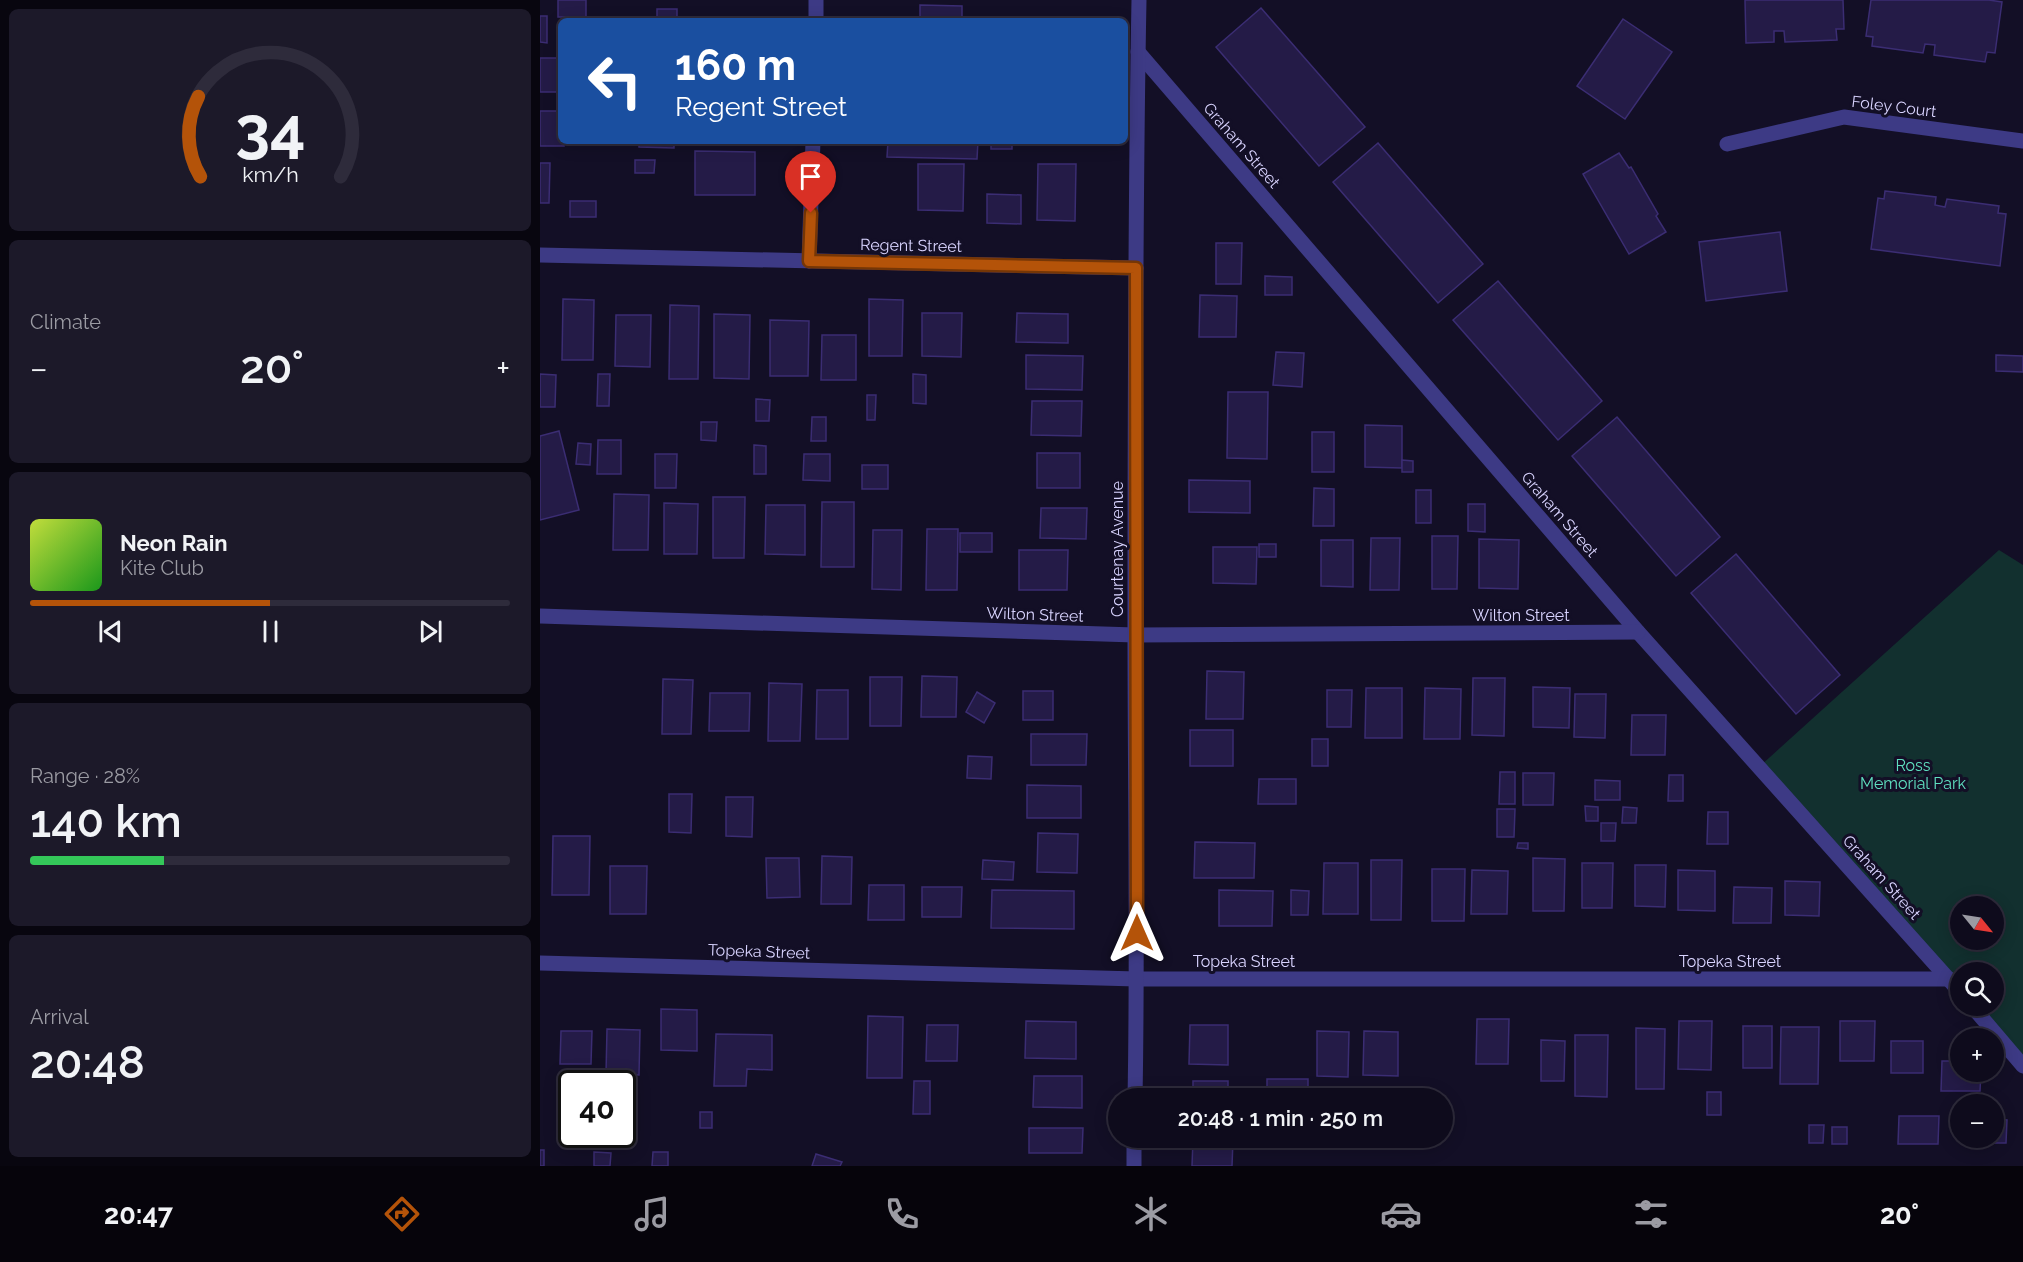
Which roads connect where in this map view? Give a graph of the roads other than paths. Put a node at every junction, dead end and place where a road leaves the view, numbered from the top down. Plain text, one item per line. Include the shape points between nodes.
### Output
1 (816, 0) edge
2 (1139, 0) edge
3 (816, 18) edge
4 (1138, 52) junction
5 (2023, 141) edge
6 (813, 144) edge
7 (1727, 144) dead end
8 (540, 255) edge
9 (809, 261) junction
10 (1136, 268) junction
11 (540, 616) edge
12 (1638, 632) junction
13 (1135, 635) junction
14 (540, 963) edge
15 (1137, 979) junction
16 (1949, 979) joint
17 (1980, 1016) edge
18 (2023, 1066) edge
19 (1135, 1088) edge
20 (1134, 1148) edge
21 (1134, 1166) edge

1 - 3 street
2 - 4 street, Courtenay Avenue
4 - 10 street, Courtenay Avenue
4 - 12 street, Graham Street
5 - 7 street, Foley Court via 1844,117
6 - 9 street
8 - 9 street, Regent Street
9 - 10 street, Regent Street
10 - 13 street, Courtenay Avenue
11 - 13 street, Wilton Street
12 - 13 street, Wilton Street
12 - 16 street, Graham Street
13 - 15 street, Courtenay Avenue
14 - 15 street, Topeka Street
15 - 16 street, Topeka Street
15 - 19 street, Courtenay Avenue
17 - 18 street
20 - 21 street

